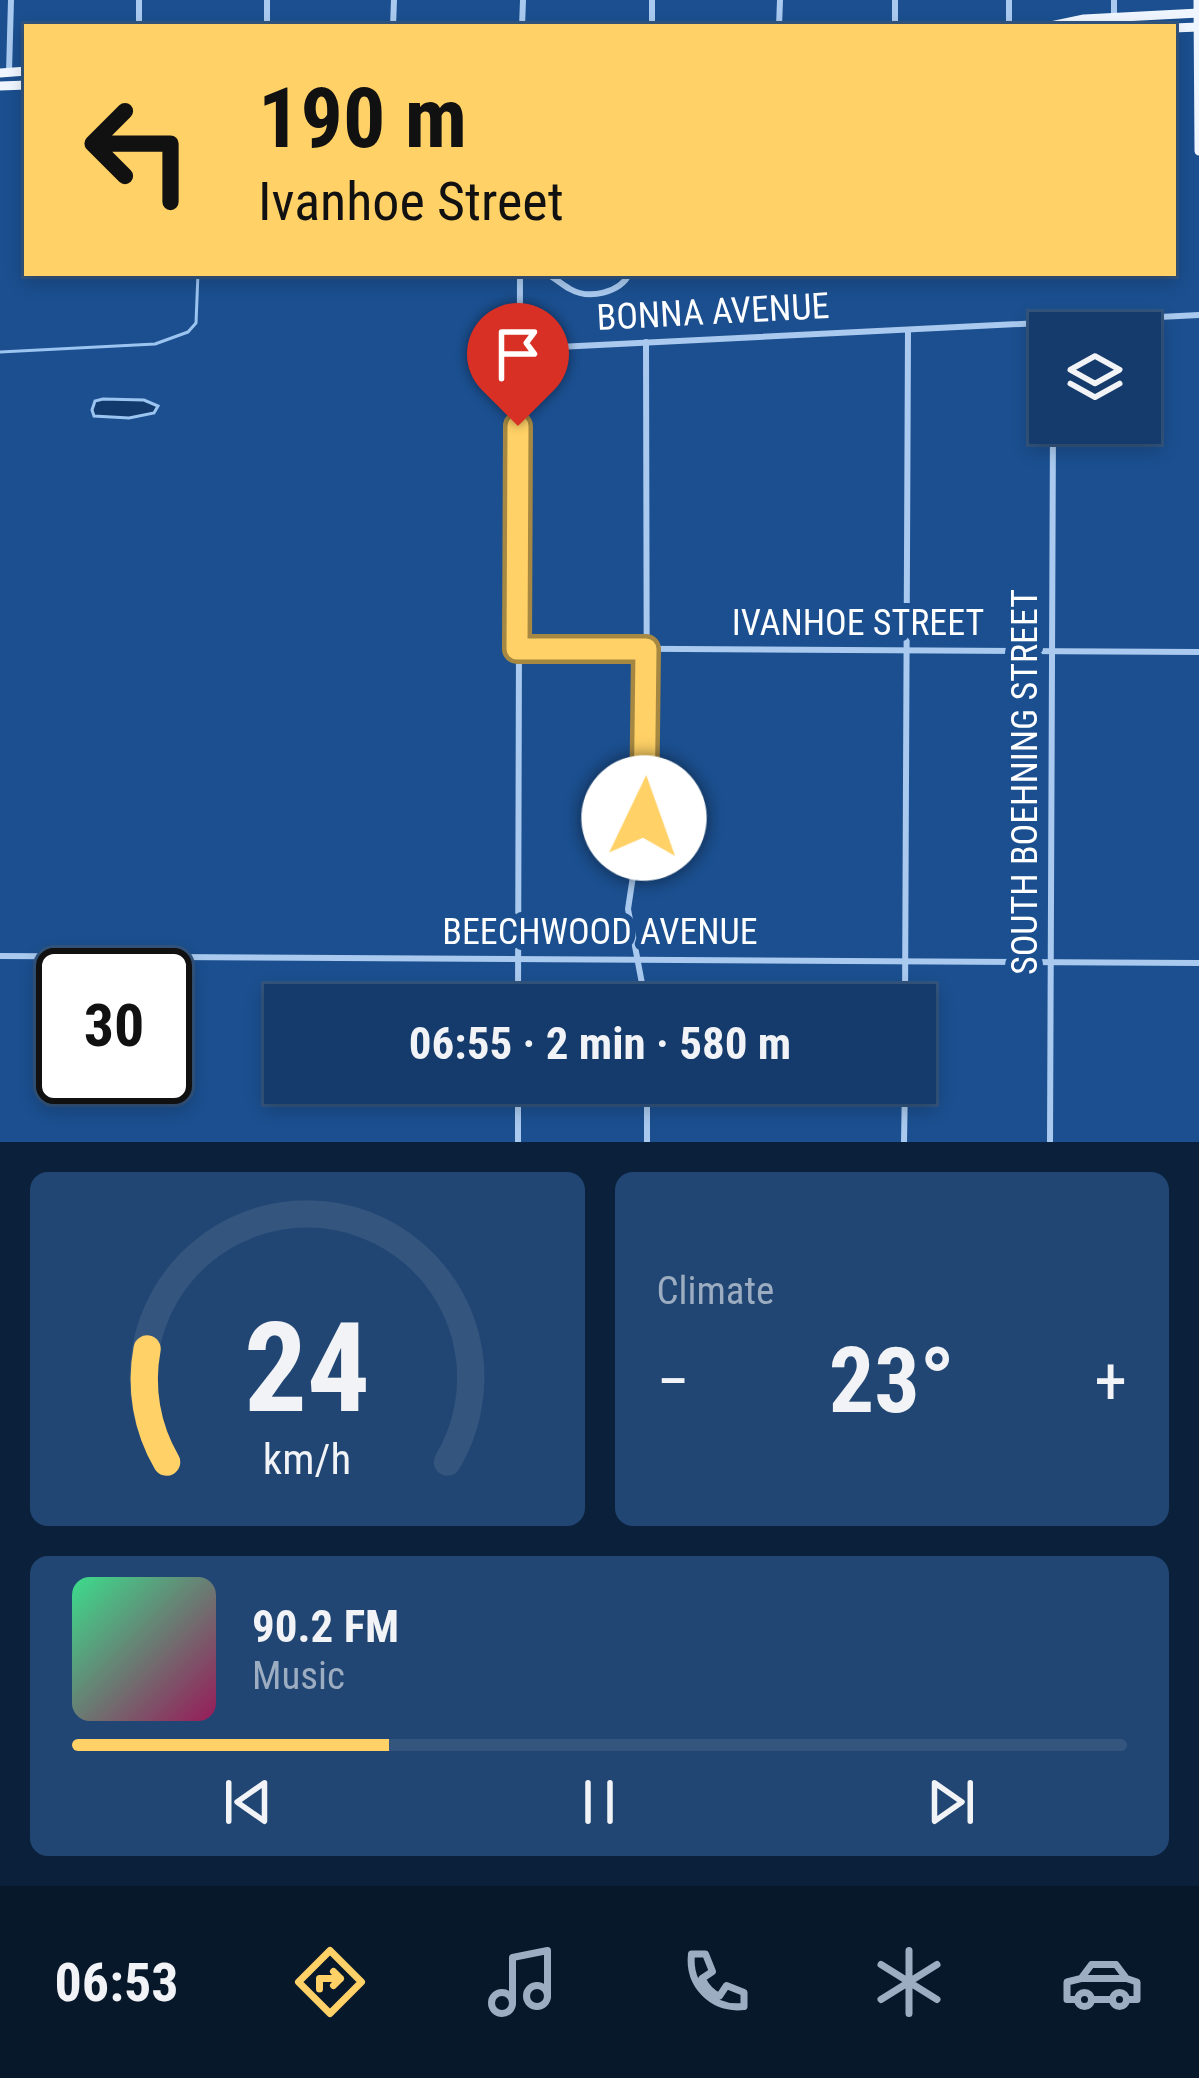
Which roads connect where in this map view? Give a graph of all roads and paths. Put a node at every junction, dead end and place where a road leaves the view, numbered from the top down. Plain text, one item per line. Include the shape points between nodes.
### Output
1 (11, 0) edge
2 (1114, 0) edge
3 (1198, 0) edge
4 (1114, 17) junction
5 (1197, 20) edge
6 (1070, 24) edge
7 (5, 72) edge
8 (1199, 151) edge
9 (520, 276) edge
10 (550, 276) edge
11 (628, 276) edge
12 (1199, 315) edge
13 (1161, 317) edge
14 (1029, 323) edge
15 (908, 330) junction
16 (646, 343) junction
17 (518, 349) junction
18 (1053, 444) edge
19 (517, 649) junction
20 (646, 649) junction
21 (907, 650) junction
22 (1054, 651) junction
23 (1199, 652) edge
24 (0, 956) edge
25 (518, 959) junction
26 (638, 959) junction
27 (905, 961) junction
28 (1051, 962) junction
29 (1199, 963) edge
30 (518, 984) edge
31 (642, 984) edge
32 (905, 984) edge
33 (518, 1104) edge
34 (647, 1104) edge
35 (904, 1104) edge
36 (518, 1142) edge
37 (646, 1142) edge
38 (904, 1142) edge
39 (1050, 1142) edge

1 - 7 street
2 - 4 street
3 - 5 main road
4 - 5 main road
4 - 6 main road
5 - 8 main road
9 - 17 street
10 - 11 street via 588,292 611,291
12 - 13 street, BONNA AVENUE
14 - 15 street, BONNA AVENUE
15 - 16 street, BONNA AVENUE
15 - 21 street
16 - 17 street, BONNA AVENUE
16 - 20 street
17 - 19 street
18 - 22 street, SOUTH BOEHNING STREET
19 - 20 street, IVANHOE STREET
19 - 25 street
20 - 21 street, IVANHOE STREET
20 - 26 street via 646,796 628,909
21 - 22 street, IVANHOE STREET
21 - 27 street
22 - 23 street, IVANHOE STREET
22 - 28 street, SOUTH BOEHNING STREET
24 - 25 street, BEECHWOOD AVENUE
25 - 26 street, BEECHWOOD AVENUE
25 - 30 street
26 - 27 street, BEECHWOOD AVENUE
26 - 31 street
27 - 28 street, BEECHWOOD AVENUE
27 - 32 street
28 - 29 street, BEECHWOOD AVENUE
28 - 39 street, SOUTH BOEHNING STREET
33 - 36 street
34 - 37 street
35 - 38 street

